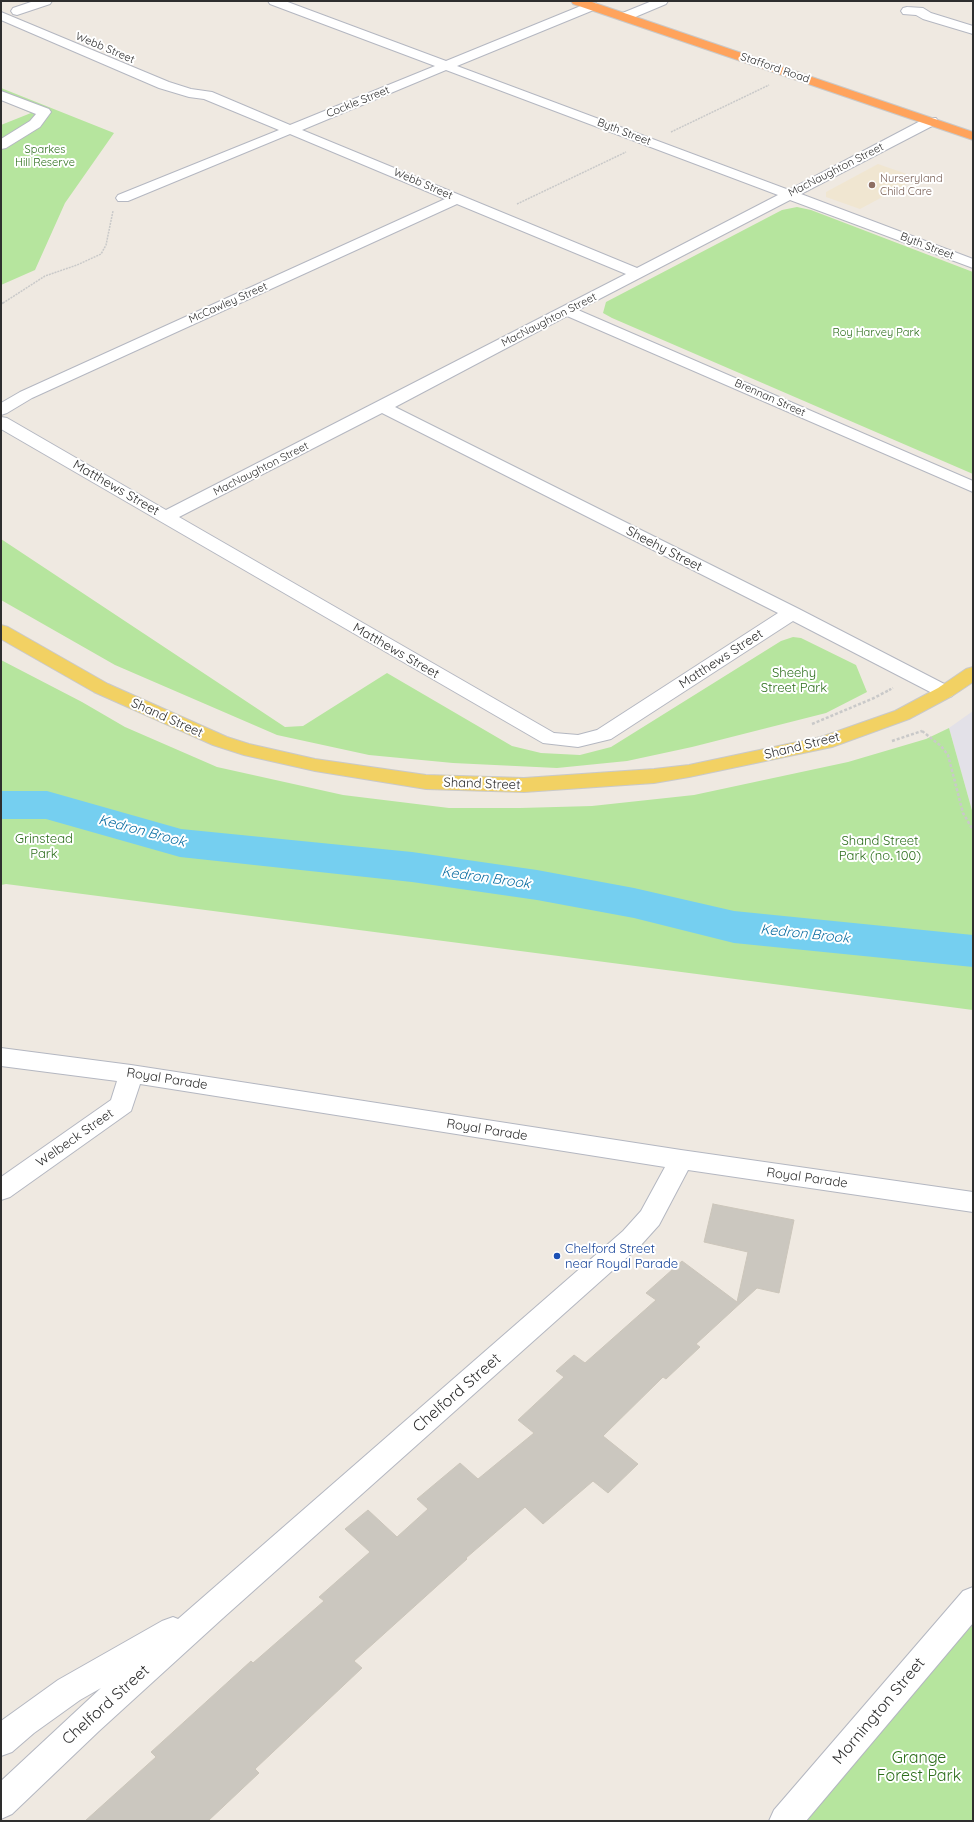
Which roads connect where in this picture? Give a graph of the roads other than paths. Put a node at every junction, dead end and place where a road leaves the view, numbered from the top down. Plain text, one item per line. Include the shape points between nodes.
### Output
1 (46, 1) edge
2 (274, 1) edge
3 (577, 1) edge
4 (662, 1) edge
5 (1, 4) edge
6 (592, 6) junction
7 (918, 8) dead end
8 (17, 11) junction
9 (1, 16) edge
10 (624, 17) junction
11 (973, 30) edge
12 (447, 66) junction
13 (1, 95) edge
14 (207, 95) junction
15 (931, 121) junction
16 (292, 129) junction
17 (973, 136) edge
18 (1, 145) edge
19 (789, 194) junction
20 (123, 198) dead end
21 (457, 199) junction
22 (973, 264) edge
23 (638, 274) junction
24 (566, 310) junction
25 (382, 408) junction
26 (1, 410) edge
27 (1, 422) edge
28 (973, 487) edge
29 (166, 517) junction
30 (792, 613) junction
31 (1, 631) edge
32 (973, 673) edge
33 (945, 692) junction
34 (1, 1056) edge
35 (131, 1074) junction
36 (681, 1160) junction
37 (1, 1190) edge
38 (973, 1202) edge
39 (973, 1600) edge
40 (212, 1608) junction
41 (1, 1741) edge
42 (1, 1803) edge
43 (785, 1821) edge

1 - 8 street
2 - 12 street, Byth Street
3 - 6 highway, Stafford Road
4 - 10 street
5 - 8 street, Webb Street
6 - 10 highway, Stafford Road
6 - 12 street, Cockle Street
7 - 11 street via 927,16
8 - 14 street, Webb Street via 201,87
9 - 14 street, Webb Street via 164,85
10 - 15 highway, Stafford Road
12 - 16 street, Cockle Street
12 - 19 street, Byth Street
13 - 18 street via 44,112 36,124
14 - 16 street, Webb Street
15 - 17 highway, Stafford Road
15 - 19 street, MacNaughton Street
16 - 20 street, Cockle Street
16 - 21 street, Webb Street
19 - 22 street, Byth Street
19 - 23 street, MacNaughton Street
21 - 23 street, Webb Street
21 - 26 street, McCawley Street via 26,394
23 - 24 street, MacNaughton Street
24 - 25 street, MacNaughton Street
24 - 28 street, Brennan Street
25 - 29 street, MacNaughton Street
25 - 30 street, Sheehy Street
27 - 29 street, Matthews Street
29 - 30 street, Matthews Street via 550,739 578,741 604,735
30 - 33 street, Sheehy Street
31 - 33 main road, Shand Street via 101,688 220,741 315,765 426,782 524,785 654,776 689,771 825,743 902,715
32 - 33 main road, Shand Street
34 - 35 street, Royal Parade
35 - 36 street, Royal Parade
35 - 37 street, Welbeck Street via 122,1105
36 - 38 street, Royal Parade
36 - 40 street, Chelford Street via 650,1218 632,1238
39 - 43 street, Mornington Street
40 - 41 street, Chelford Street via 69,1690
40 - 42 street, Chelford Street

